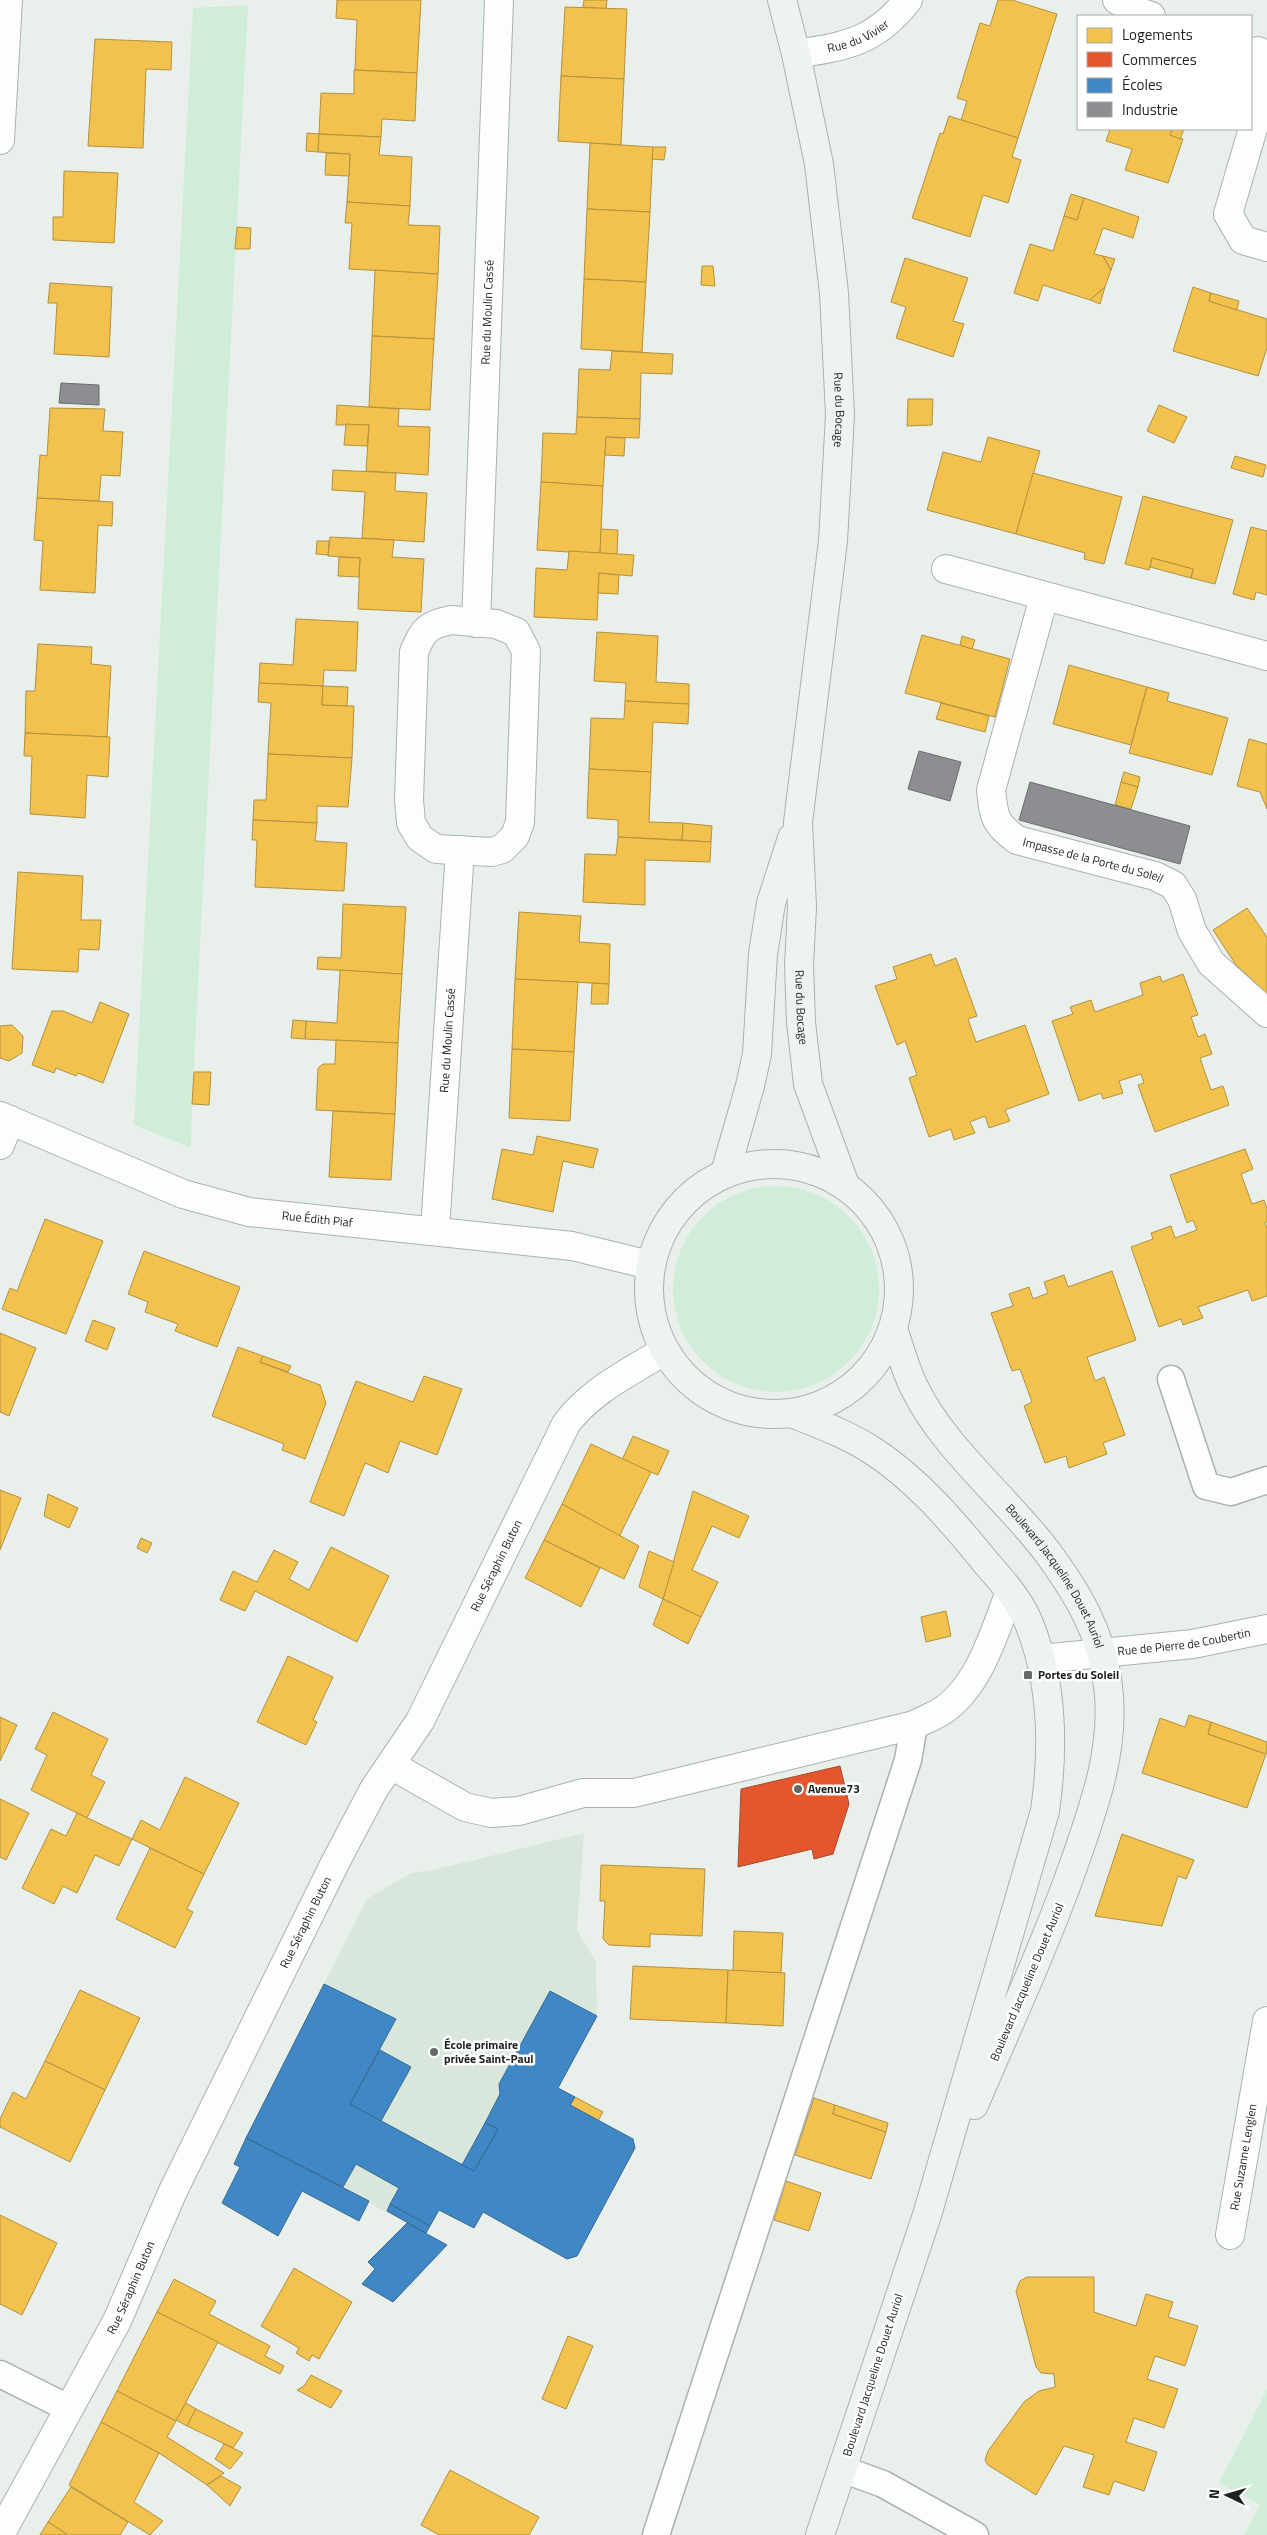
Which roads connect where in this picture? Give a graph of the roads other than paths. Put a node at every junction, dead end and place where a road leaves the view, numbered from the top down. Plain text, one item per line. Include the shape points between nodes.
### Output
1 (8, 0) edge
2 (498, 0) edge
3 (782, 0) edge
4 (908, 0) edge
5 (1117, 0) edge
6 (1148, 15) edge
7 (1259, 52) edge
8 (796, 54) junction
9 (0, 140) edge
10 (1267, 247) edge
11 (946, 569) dead end
12 (1044, 597) junction
13 (476, 623) junction
14 (1267, 656) edge
15 (798, 822) junction
16 (460, 850) junction
17 (1267, 1013) edge
18 (5, 1118) edge
19 (0, 1145) edge
20 (725, 1173) junction
21 (845, 1185) junction
22 (435, 1230) junction
23 (650, 1265) junction
24 (893, 1330) junction
25 (664, 1351) junction
26 (1171, 1379) dead end
27 (794, 1414) junction
28 (1267, 1480) edge
29 (1010, 1592) junction
30 (1267, 1629) edge
31 (1102, 1652) junction
32 (1041, 1659) junction
33 (914, 1725) junction
34 (391, 1765) junction
35 (1267, 2021) edge
36 (926, 2215) junction
37 (1230, 2235) dead end
38 (0, 2374) edge
39 (68, 2408) junction
40 (842, 2470) junction
41 (0, 2535) edge
42 (656, 2535) edge
43 (820, 2535) edge
44 (975, 2535) edge

1 - 9 street
2 - 13 street, Rue du Moulin Cassé
3 - 8 main road, Rue du Bocage
4 - 8 street, Rue du Vivier via 894,18 868,38
5 - 6 street
7 - 10 street via 1266,84 1228,214 1243,240
8 - 15 main road, Rue du Bocage via 819,164 834,293 840,415 833,541
11 - 12 street
12 - 14 street
12 - 17 street, Impasse de la Porte du Soleil via 991,790 1000,827 1017,840 1155,876 1173,885 1182,899 1192,931 1211,962
13 - 16 street via 496,624 516,632 526,652 520,822 514,836 502,849 492,852
13 - 16 street via 451,620 432,624 421,635 414,652 408,800 411,823 420,838 436,849
15 - 20 main road, Rue du Bocage via 771,903 763,954 757,1054
15 - 21 main road, Rue du Bocage via 802,907 801,1022 808,1084
16 - 22 street, Rue du Moulin Cassé
18 - 19 street
18 - 22 street, Rue Édith Piaf via 183,1194 249,1212
20 - 21 main road via 755,1164 786,1163 817,1170
20 - 23 main road via 698,1188 676,1210 660,1236
21 - 24 main road via 865,1202 881,1224 892,1248 899,1275 899,1302
22 - 23 street, Rue Édith Piaf via 572,1246
23 - 25 main road via 648,1294 653,1324
24 - 27 main road via 878,1360 855,1385 826,1404
24 - 31 main road, Boulevard Jacqueline Douet Auriol via 913,1387 929,1412 1046,1551 1077,1594 1092,1621
25 - 27 main road via 687,1381 719,1403 755,1414
25 - 34 street, Rue Séraphin Buton via 589,1399 566,1424 420,1720
26 - 28 lane via 1206,1486 1231,1492
27 - 29 main road, Boulevard Jacqueline Douet Auriol via 839,1432 899,1470 964,1535
29 - 32 main road, Boulevard Jacqueline Douet Auriol via 1027,1620
29 - 33 street via 981,1664 960,1694 942,1711
30 - 31 street, Rue de Pierre de Coubertin via 1193,1644
31 - 32 street, Rue de Pierre de Coubertin
31 - 36 main road, Boulevard Jacqueline Douet Auriol via 1110,1720 1104,1770 1090,1819 1056,1916
32 - 36 main road, Boulevard Jacqueline Douet Auriol via 1050,1719 1051,1766 1045,1811
33 - 34 street via 634,1793 583,1793 519,1811 491,1813 465,1808
33 - 42 lane via 908,1760
34 - 39 street, Rue Séraphin Buton via 374,1789 336,1863 173,2192 117,2321
35 - 37 street, Rue Suzanne Lenglen
36 - 40 main road, Boulevard Jacqueline Douet Auriol
38 - 39 lane
39 - 41 street, Rue Séraphin Buton
40 - 43 main road, Boulevard Jacqueline Douet Auriol
40 - 44 lane via 883,2484

